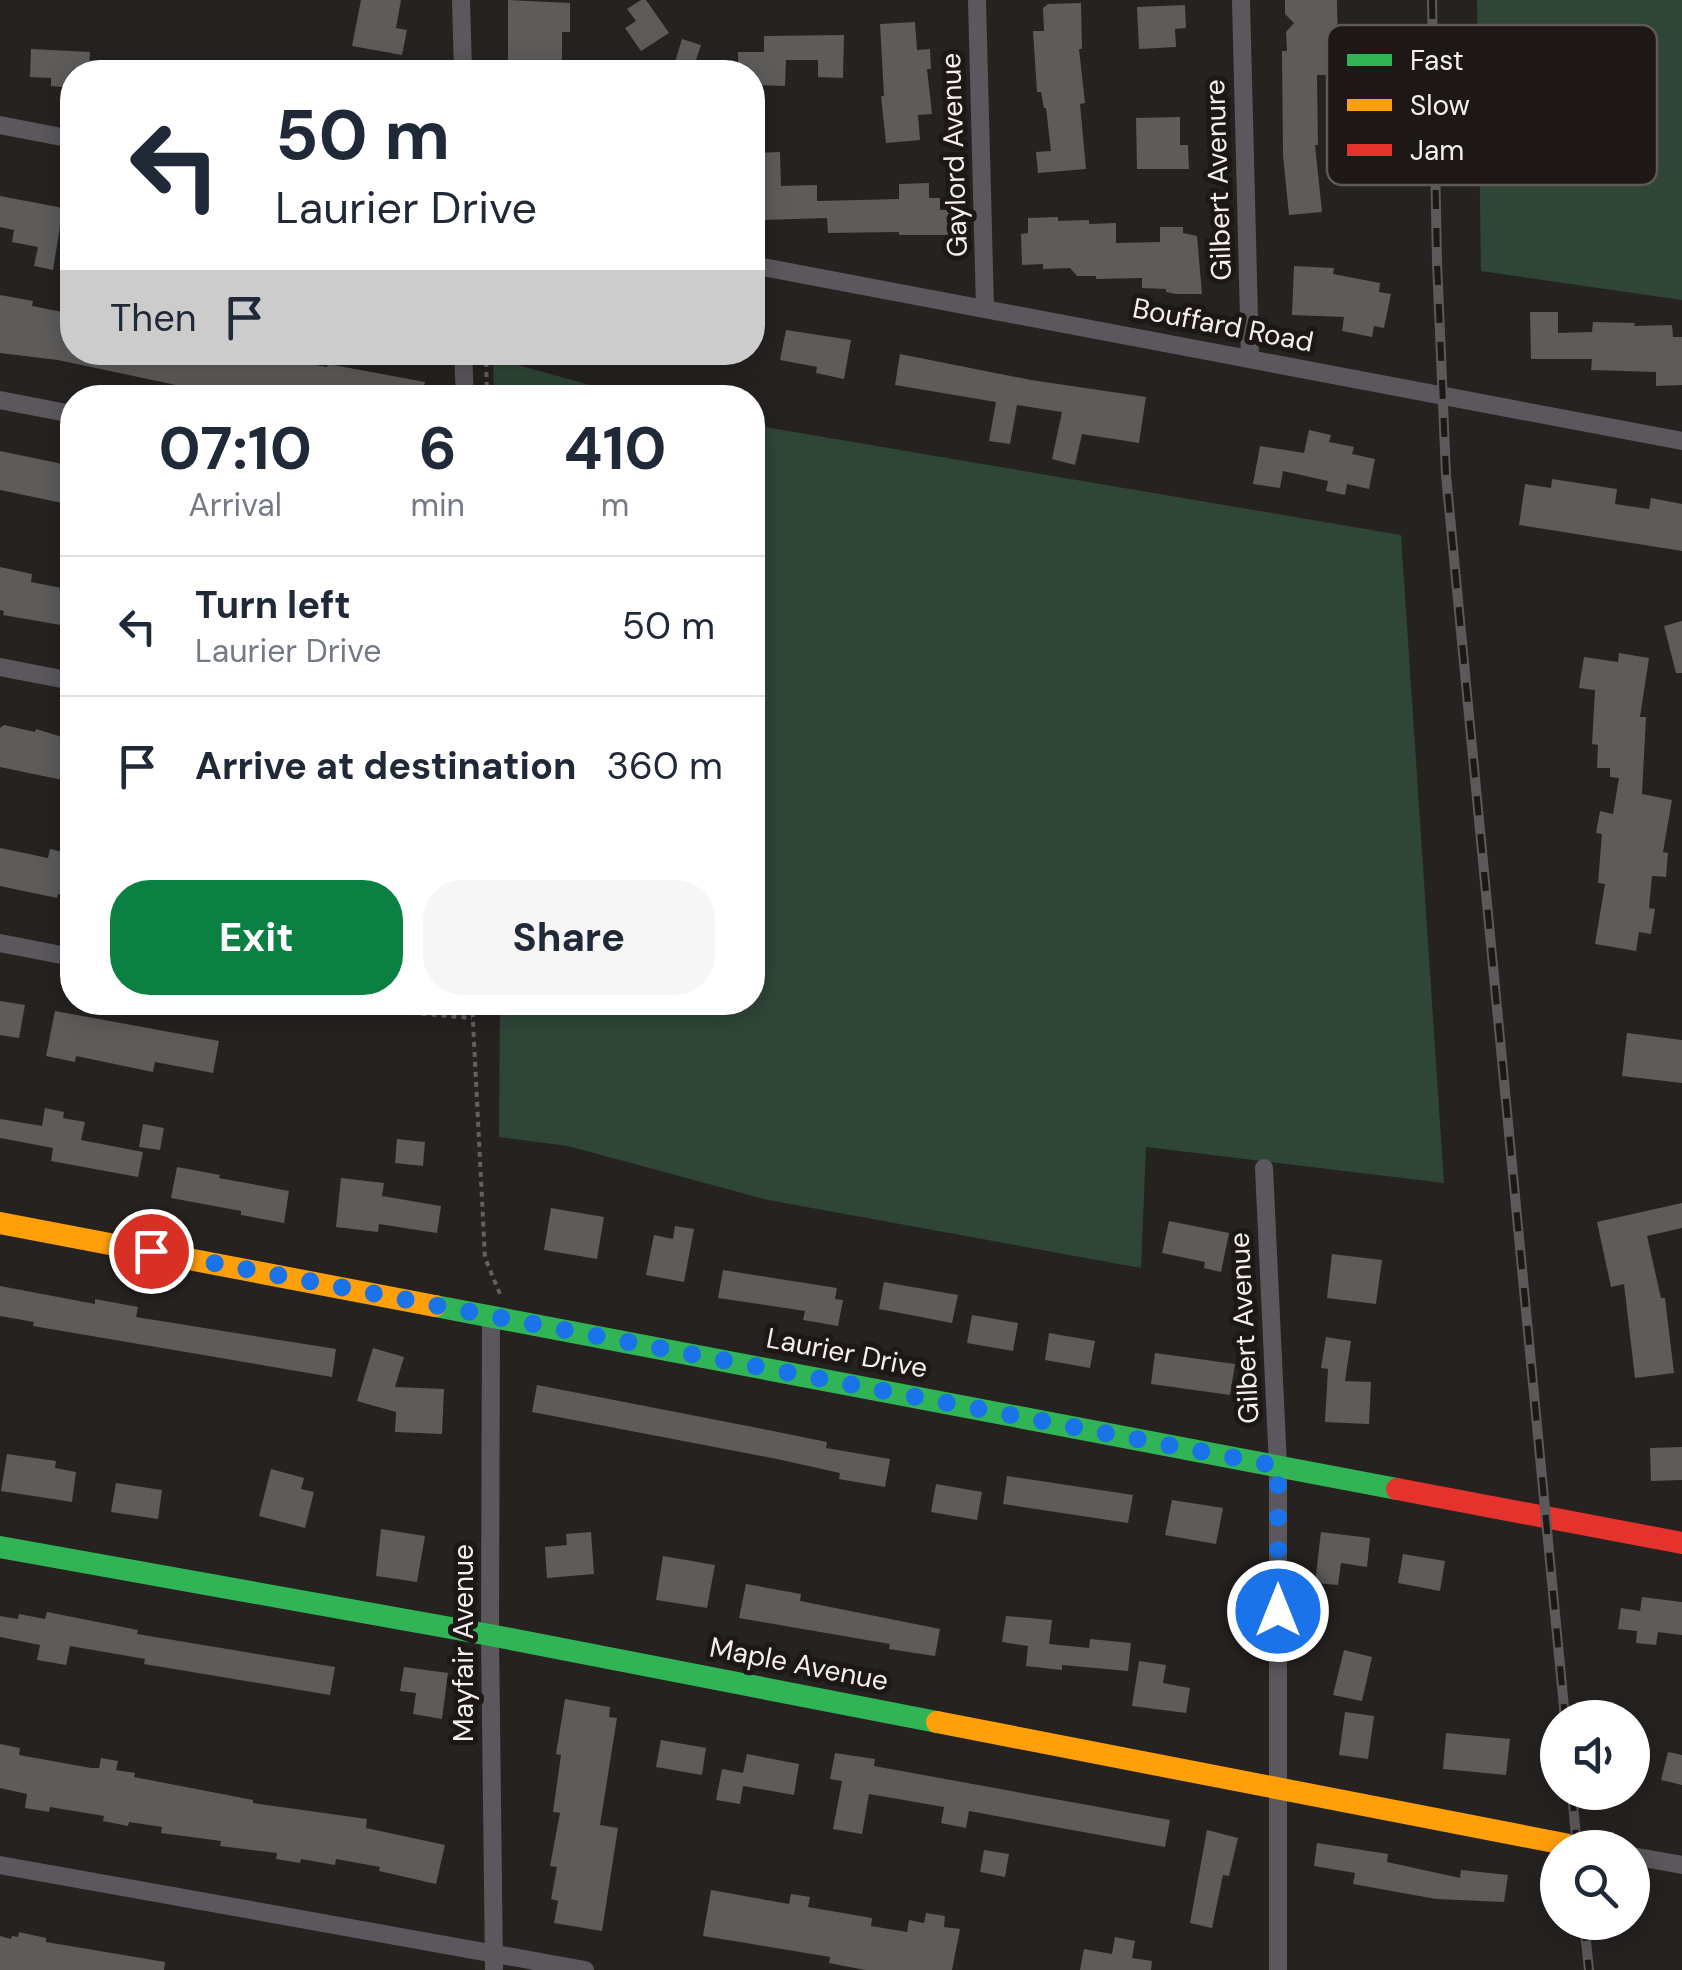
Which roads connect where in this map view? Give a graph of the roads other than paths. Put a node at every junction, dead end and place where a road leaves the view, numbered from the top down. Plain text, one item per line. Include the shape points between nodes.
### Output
1 (461, 0) edge
2 (977, 0) edge
3 (1240, 0) edge
4 (462, 60) edge
5 (0, 125) edge
6 (60, 136) edge
7 (765, 268) edge
8 (985, 308) junction
9 (1250, 358) junction
10 (0, 400) edge
11 (60, 412) edge
12 (1682, 441) edge
13 (0, 667) edge
14 (60, 679) edge
15 (0, 943) edge
16 (60, 955) edge
17 (1264, 1168) dead end
18 (0, 1222) edge
19 (490, 1315) junction
20 (1278, 1466) junction
21 (1682, 1543) edge
22 (0, 1547) edge
23 (490, 1635) junction
24 (1278, 1786) junction
25 (1540, 1839) edge
26 (1650, 1859) edge
27 (0, 1865) edge
28 (1682, 1865) edge
29 (494, 1962) edge
30 (585, 1970) edge
31 (1278, 1970) edge

1 - 4 street
2 - 8 street, Gaylord Avenue
3 - 9 street, Gilbert Avenure
5 - 6 street
7 - 8 street, Bouffard Road
8 - 9 street, Bouffard Road
9 - 12 street, Bouffard Road
10 - 11 street
13 - 14 street
15 - 16 street
17 - 20 street, Gilbert Avenue
18 - 19 street, Laurier Drive
19 - 20 street, Laurier Drive
19 - 23 street, Mayfair Avenue
20 - 21 street, Laurier Drive
20 - 24 street, Gilbert Avenue
22 - 23 street, Maple Avenue
23 - 24 street, Maple Avenue
23 - 29 street, Mayfair Avenue
24 - 25 street, Maple Avenue
24 - 31 street, Gilbert Avenue
26 - 28 street
27 - 29 street
29 - 30 street

